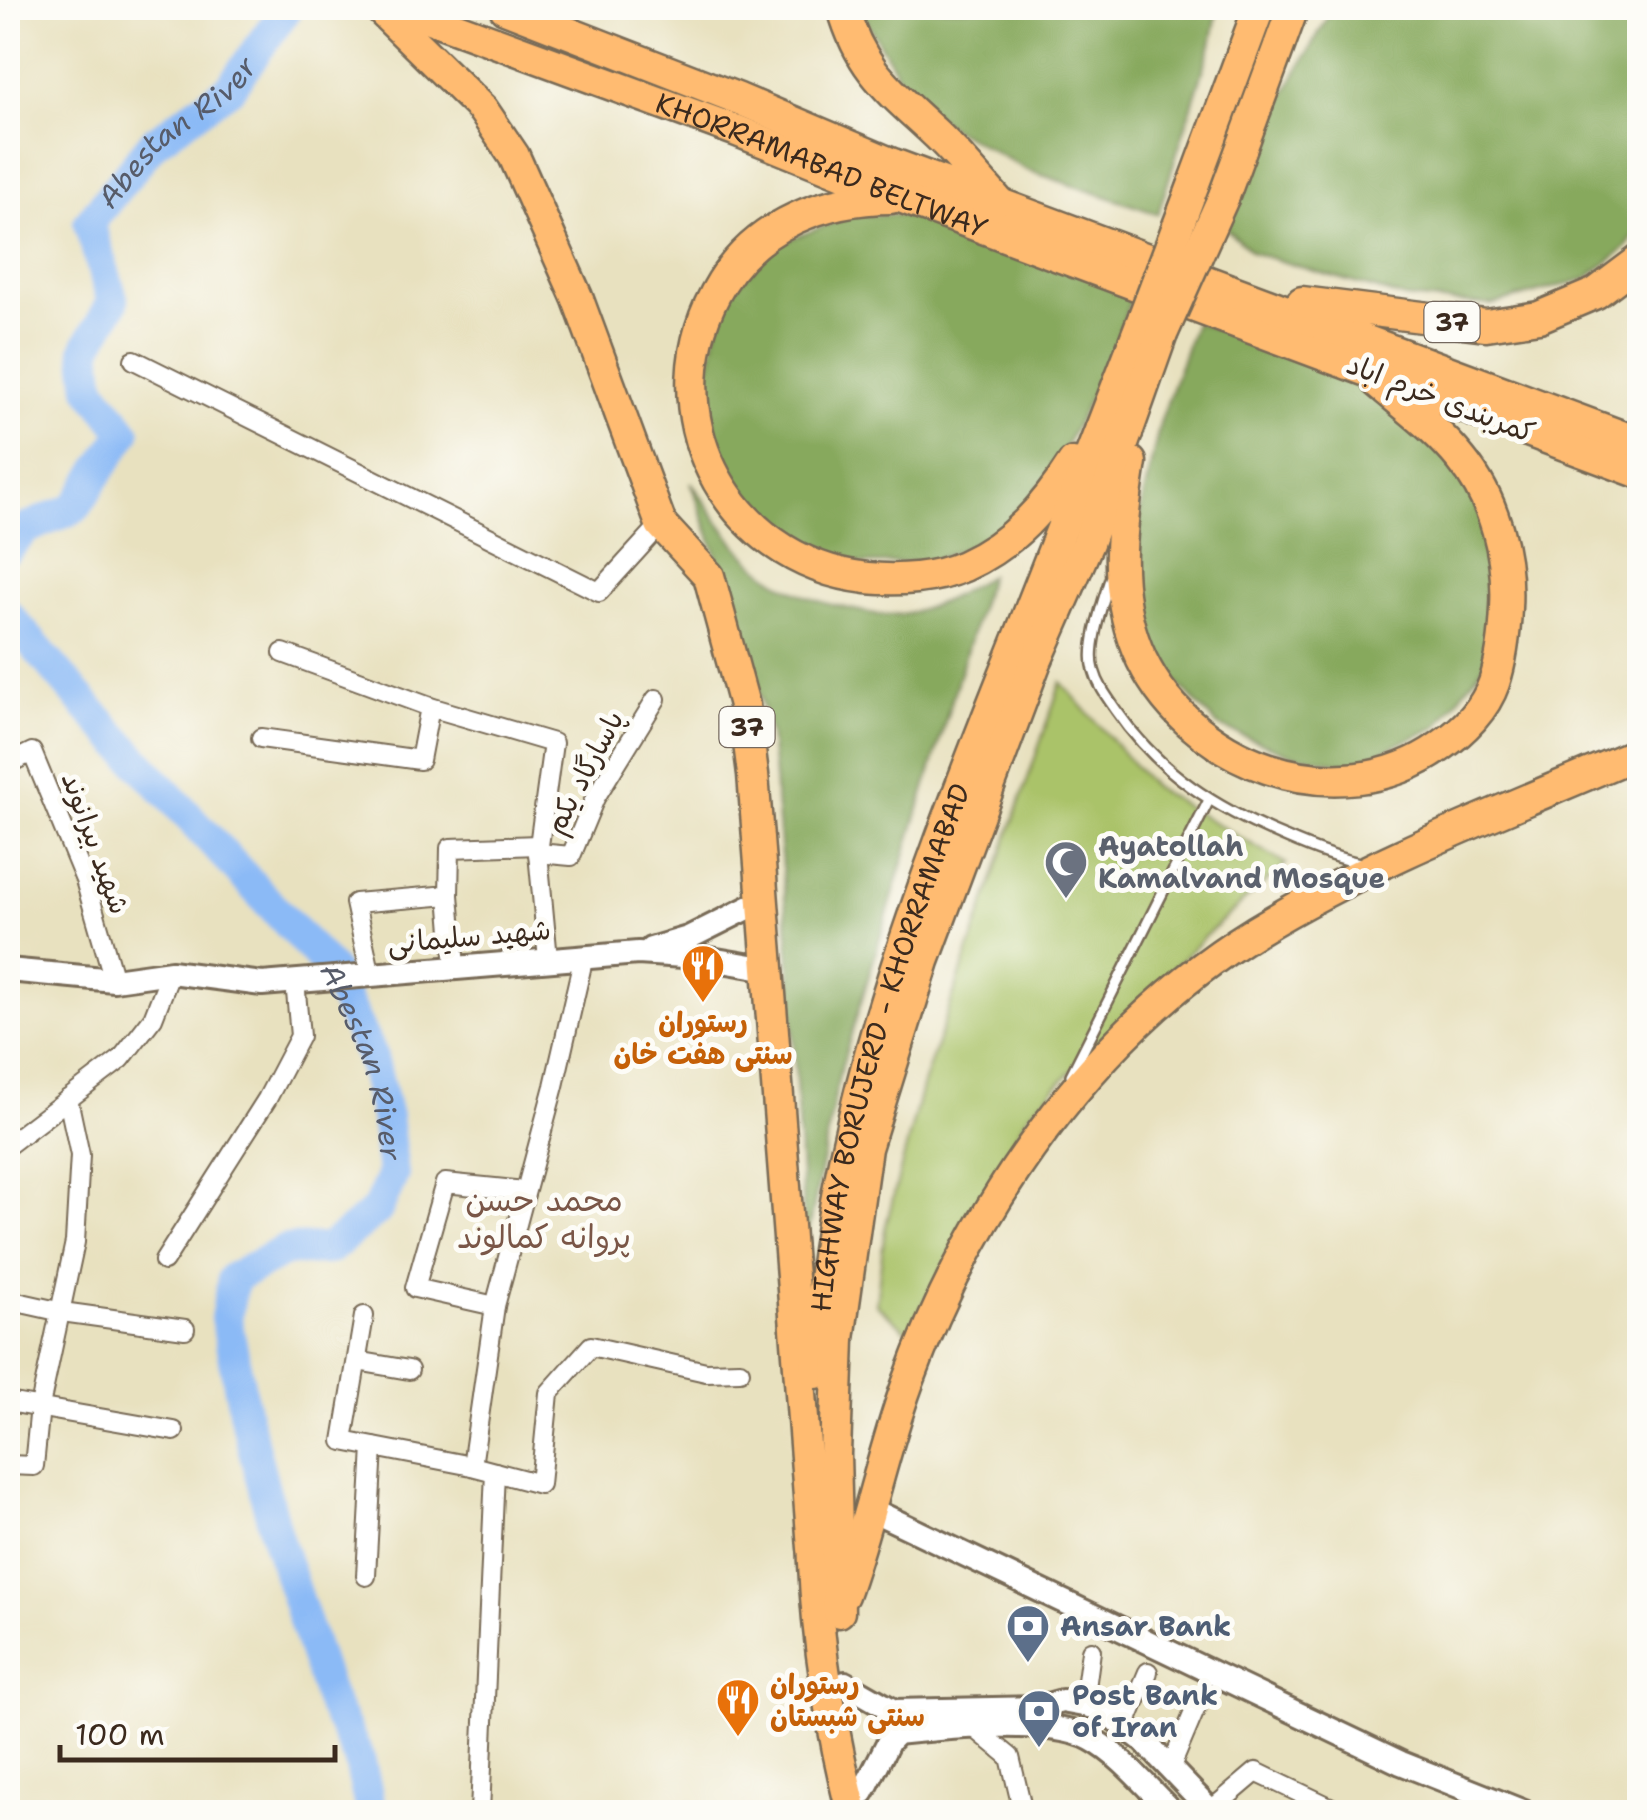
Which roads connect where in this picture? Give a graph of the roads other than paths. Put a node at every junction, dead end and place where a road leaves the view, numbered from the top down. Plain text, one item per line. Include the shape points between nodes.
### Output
1 (378, 8) edge
2 (402, 8) edge
3 (505, 8) edge
4 (843, 8) edge
5 (1240, 8) edge
6 (1259, 8) edge
7 (1293, 8) edge
8 (1315, 8) edge
9 (1205, 154) junction
10 (1237, 159) junction
11 (903, 198) junction
12 (1002, 206) junction
13 (1640, 260) edge
14 (1246, 309) junction
15 (1149, 336) junction
16 (134, 360) dead end
17 (1640, 443) edge
18 (1640, 473) edge
19 (662, 524) junction
20 (1119, 547) junction
21 (284, 653) dead end
22 (656, 699) dead end
23 (430, 707) junction
24 (262, 738) dead end
25 (1640, 752) edge
26 (8, 764) edge
27 (1208, 800) junction
28 (538, 849) junction
29 (1383, 865) junction
30 (449, 895) junction
31 (764, 900) junction
32 (638, 953) junction
33 (584, 956) junction
34 (548, 958) junction
35 (455, 968) junction
36 (769, 969) junction
37 (8, 970) edge
38 (171, 972) junction
39 (371, 976) junction
40 (114, 980) junction
41 (296, 981) junction
42 (68, 1099) junction
43 (1044, 1129) junction
44 (8, 1146) edge
45 (525, 1192) junction
46 (164, 1262) dead end
47 (8, 1300) edge
48 (495, 1306) junction
49 (62, 1312) junction
50 (364, 1316) dead end
51 (185, 1329) dead end
52 (357, 1361) junction
53 (409, 1370) dead end
54 (740, 1371) dead end
55 (8, 1402) edge
56 (40, 1406) junction
57 (174, 1431) dead end
58 (373, 1447) junction
59 (8, 1465) edge
60 (472, 1466) junction
61 (494, 1472) junction
62 (872, 1510) junction
63 (813, 1548) junction
64 (366, 1576) dead end
65 (839, 1608) junction
66 (1092, 1651) dead end
67 (1148, 1672) dead end
68 (845, 1683) junction
69 (1200, 1698) dead end
70 (1084, 1703) junction
71 (1125, 1727) junction
72 (976, 1728) junction
73 (1170, 1769) junction
74 (860, 1806) edge
75 (1158, 1808) edge
76 (480, 1812) edge
77 (1023, 1812) edge
78 (1211, 1812) edge
79 (1340, 1812) edge
80 (1524, 1812) edge

1 - 19 highway, 37 via 484,110 514,156 576,296
2 - 11 highway, KHORRAMABAD BELTWAY / 37
3 - 12 highway, KHORRAMABAD BELTWAY / 37
4 - 12 highway via 876,78
5 - 9 highway
6 - 9 highway
7 - 10 highway
8 - 10 highway, 37 via 1286,51
9 - 15 highway, 37, bridge
10 - 15 highway, 37, bridge
11 - 14 highway, KHORRAMABAD BELTWAY / 37
11 - 15 highway via 847,201 805,213 765,235 734,262 702,327 691,385 706,460 745,519 779,547 850,576 888,580 962,567 1000,546 1052,496
12 - 14 highway, KHORRAMABAD BELTWAY / 37
13 - 14 highway, 37 via 1596,293 1539,317 1486,324
14 - 17 highway
14 - 18 highway, کمربندی خرم اباد
14 - 20 highway, 37 via 1362,369 1461,458 1495,518 1508,579 1493,685 1448,741 1381,776 1342,782 1251,762 1183,716 1152,679 1128,619
15 - 20 highway, 37
15 - 63 highway, HIGHWAY BORUJERD - KHORRAMABAD / 37 via 957,794 868,1057 828,1242 818,1328
15 - 65 highway, HIGHWAY BORUJERD - KHORRAMABAD / 37 via 1088,542 930,944 866,1148 840,1339
16 - 19 street via 599,592
19 - 31 highway, 37 via 709,576 727,640 746,722
20 - 27 lane via 1092,666 1153,757
21 - 23 street
22 - 28 street, پاسارگاد یکم via 595,798 571,856
23 - 24 street via 420,760
23 - 28 street via 553,744
25 - 29 highway
26 - 40 street, شهید بیرانوند via 32,752 85,880
27 - 29 lane via 1314,849
27 - 43 lane
28 - 30 street via 450,848
28 - 34 street, پاسارگاد یکم
29 - 43 highway via 1253,933 1175,990
30 - 35 street
30 - 39 street via 355,904
31 - 32 street, شهید سلیمانی via 688,938
31 - 36 highway, 37
32 - 33 street, شهید سلیمانی
32 - 36 street, شهید سلیمانی
33 - 34 street, شهید سلیمانی
33 - 45 street
34 - 35 street, شهید سلیمانی
35 - 39 street, شهید سلیمانی
36 - 63 highway, 37
37 - 40 street, شهید سلیمانی
38 - 40 street, شهید سلیمانی
38 - 41 street, شهید سلیمانی via 262,984
38 - 42 street via 153,1018 121,1059
39 - 41 street, شهید سلیمانی
41 - 46 street via 300,1036 268,1099
42 - 44 street
42 - 49 street via 80,1154
43 - 62 highway via 944,1299 907,1386
45 - 48 street
45 - 48 street via 445,1183 415,1288
47 - 49 street
48 - 60 street
49 - 51 street
49 - 56 street
50 - 52 street
52 - 53 street
52 - 58 street via 343,1442
54 - 61 street via 706,1372 591,1346 549,1393 540,1484
55 - 56 street
56 - 57 street
56 - 59 street via 34,1466
58 - 60 street
58 - 64 street
60 - 61 street
61 - 76 street
62 - 65 highway
62 - 80 street via 1401,1763
63 - 74 highway, HIGHWAY BORUJERD - KHORRAMABAD / 37 via 836,1748
65 - 68 highway, HIGHWAY BORUJERD - KHORRAMABAD / 37
66 - 70 street
67 - 71 street
68 - 70 street via 894,1711
68 - 74 highway, HIGHWAY BORUJERD - KHORRAMABAD / 37
69 - 73 street
70 - 71 street
71 - 73 street
72 - 74 street via 897,1733
72 - 75 street via 1075,1732 1095,1741
72 - 77 street via 1010,1757
73 - 78 street
78 - 79 street via 1256,1772

